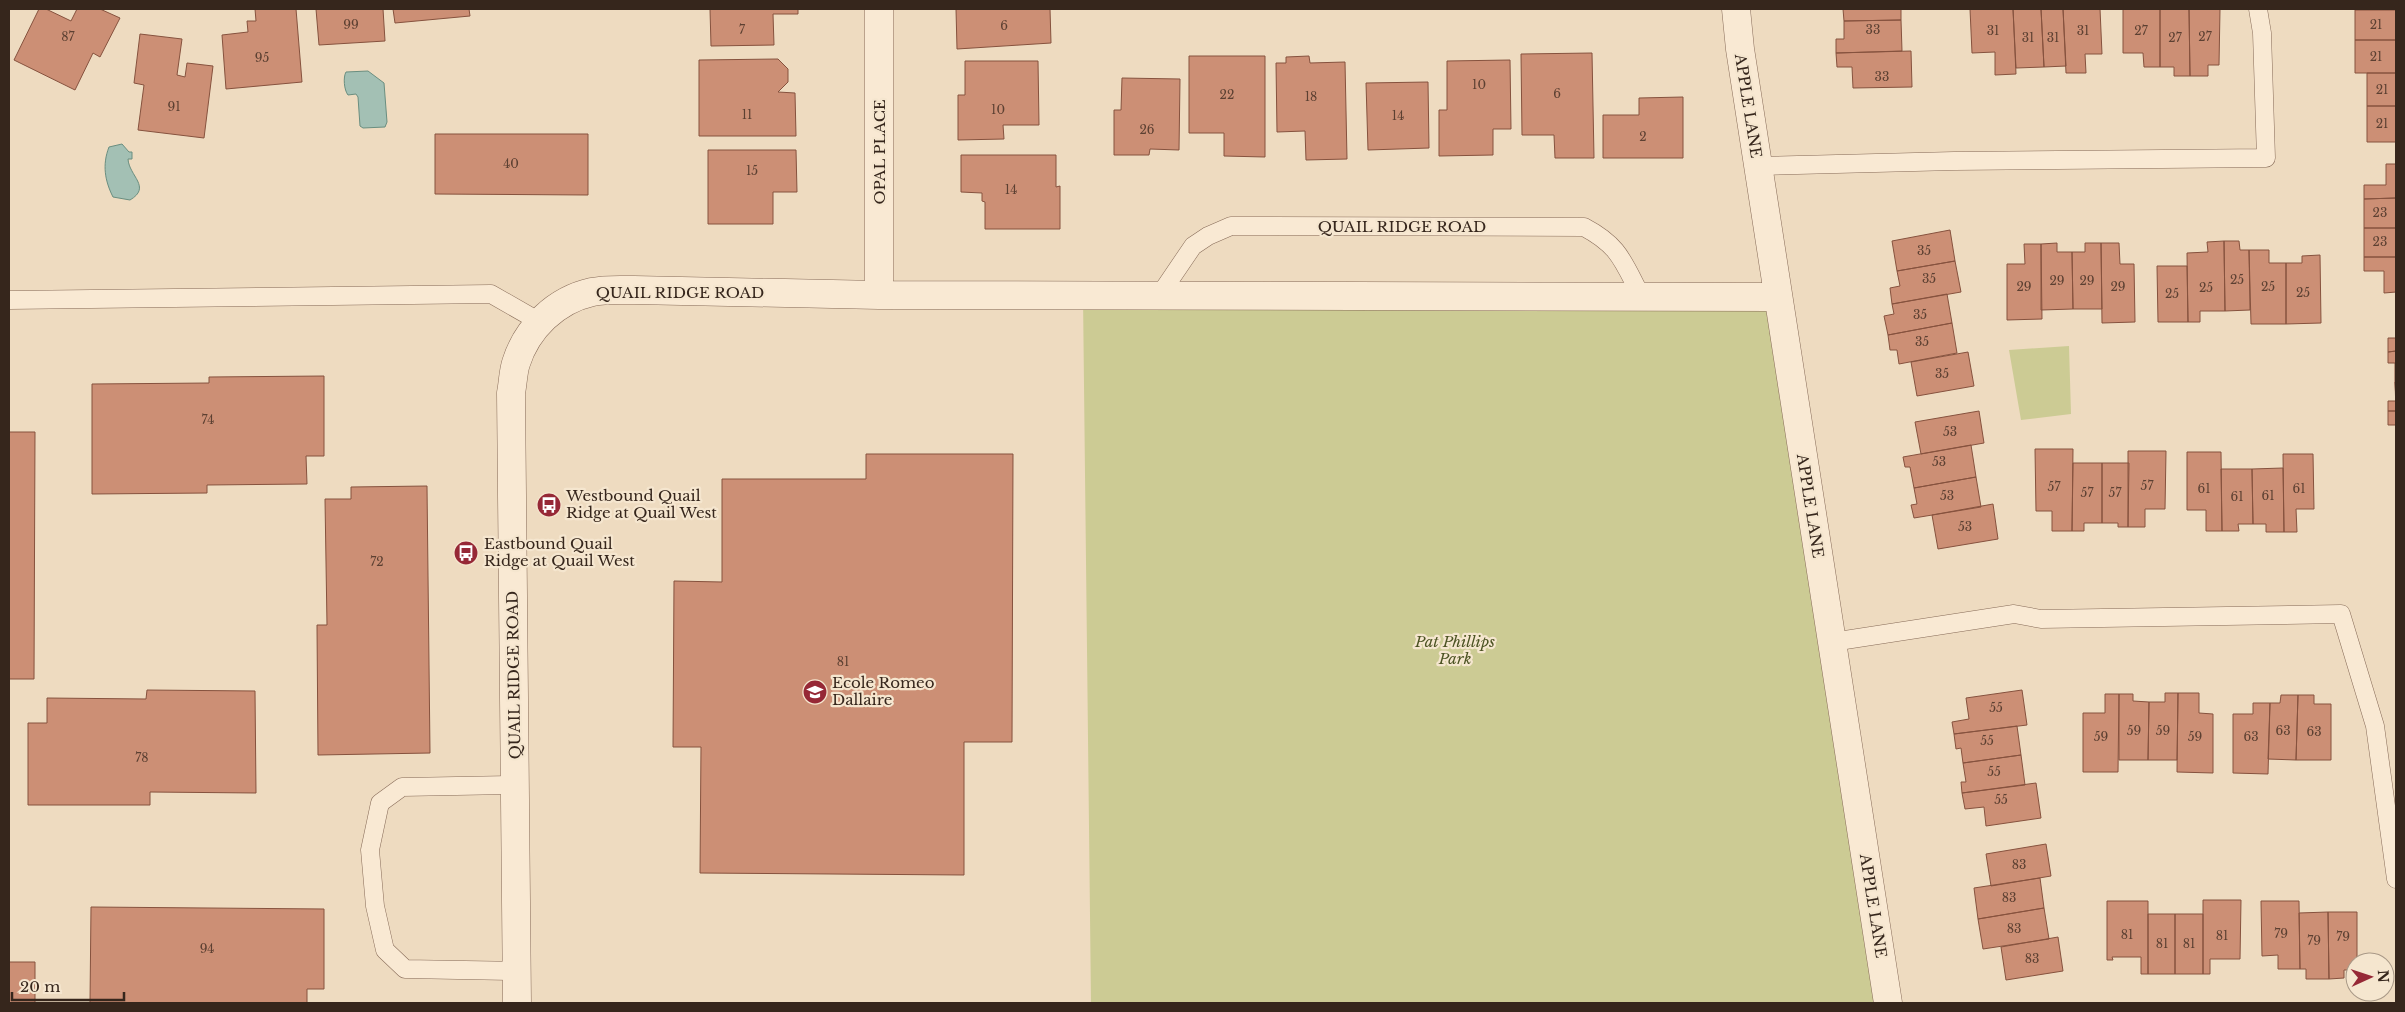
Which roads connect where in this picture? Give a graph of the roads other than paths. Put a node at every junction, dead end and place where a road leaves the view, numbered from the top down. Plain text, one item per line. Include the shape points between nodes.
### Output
1 (879, 9) edge
2 (1736, 9) edge
3 (2258, 9) edge
4 (1758, 166) junction
5 (879, 295) junction
6 (1159, 296) junction
7 (1641, 296) junction
8 (1777, 297) junction
9 (9, 300) edge
10 (540, 322) junction
11 (1832, 642) junction
12 (516, 785) junction
13 (2396, 879) edge
14 (517, 971) junction
15 (517, 1003) edge
16 (1888, 1003) edge

1 - 5 street, OPAL PLACE
2 - 4 street, APPLE LANE
3 - 4 lane via 2262,33 2266,158
4 - 8 street, APPLE LANE
5 - 6 street, QUAIL RIDGE ROAD
5 - 10 street, QUAIL RIDGE ROAD via 594,292 566,301
6 - 7 street, QUAIL RIDGE ROAD
6 - 7 lane, QUAIL RIDGE ROAD via 1193,246 1208,236 1231,226 1270,226 1584,227 1604,238 1619,254
7 - 8 street, QUAIL RIDGE ROAD
8 - 11 street, APPLE LANE
9 - 10 lane via 491,294
10 - 12 street, QUAIL RIDGE ROAD via 524,343 515,364 512,393
11 - 13 lane via 2014,614 2041,619 2341,614 2375,726
11 - 16 street, APPLE LANE
12 - 14 street, QUAIL RIDGE ROAD
12 - 14 lane via 402,786 380,803 370,850 375,906 385,950 406,969
14 - 15 street, QUAIL RIDGE ROAD

